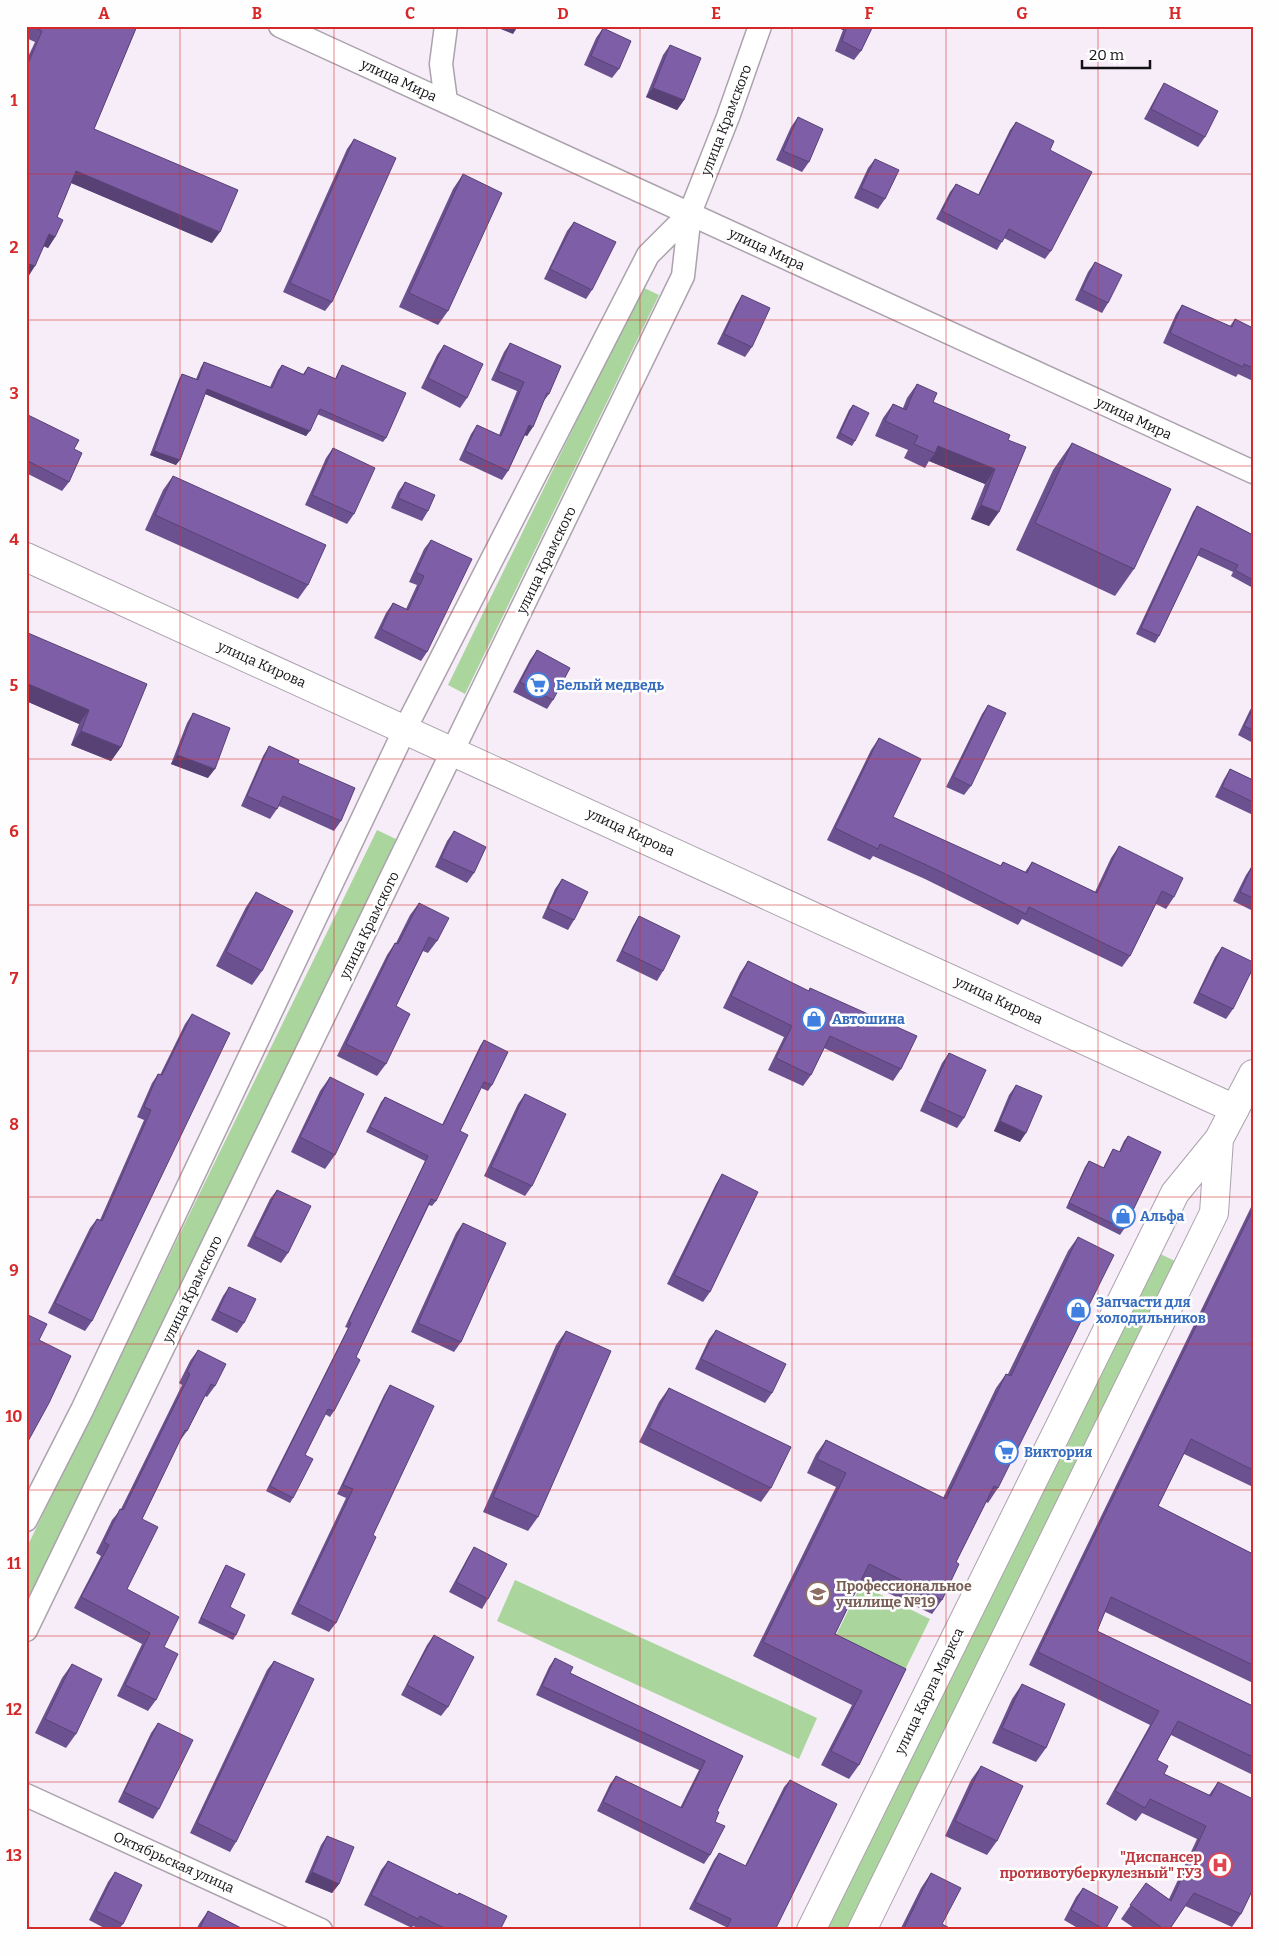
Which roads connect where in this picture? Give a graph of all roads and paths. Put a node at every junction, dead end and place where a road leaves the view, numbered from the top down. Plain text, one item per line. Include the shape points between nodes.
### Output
1 (280, 26) edge
2 (446, 26) edge
3 (760, 26) edge
4 (446, 101) junction
5 (690, 213) junction
6 (1253, 472) edge
7 (26, 557) edge
8 (404, 729) junction
9 (454, 751) junction
10 (1253, 1074) edge
11 (1235, 1109) junction
12 (1219, 1139) junction
13 (26, 1520) edge
14 (26, 1630) edge
15 (26, 1795) edge
16 (321, 1930) edge
17 (811, 1930) edge
18 (862, 1930) edge

1 - 4 street, улица Мира
2 - 4 street via 442,64
3 - 5 street, улица Крамского
4 - 5 street, улица Мира
5 - 6 street, улица Мира
5 - 8 street, улица Крамского via 648,255
5 - 9 street, улица Крамского via 683,276
7 - 8 main road, улица Кирова
8 - 9 main road, улица Кирова
8 - 13 street, улица Крамского via 86,1401
9 - 11 main road, улица Кирова
9 - 14 street, улица Крамского
10 - 11 main road, улица Карла Маркса
11 - 12 main road, улица Карла Маркса
12 - 17 main road, улица Карла Маркса via 1174,1193
12 - 18 main road, улица Карла Маркса via 1214,1213
15 - 16 street, Октябрьская улица

